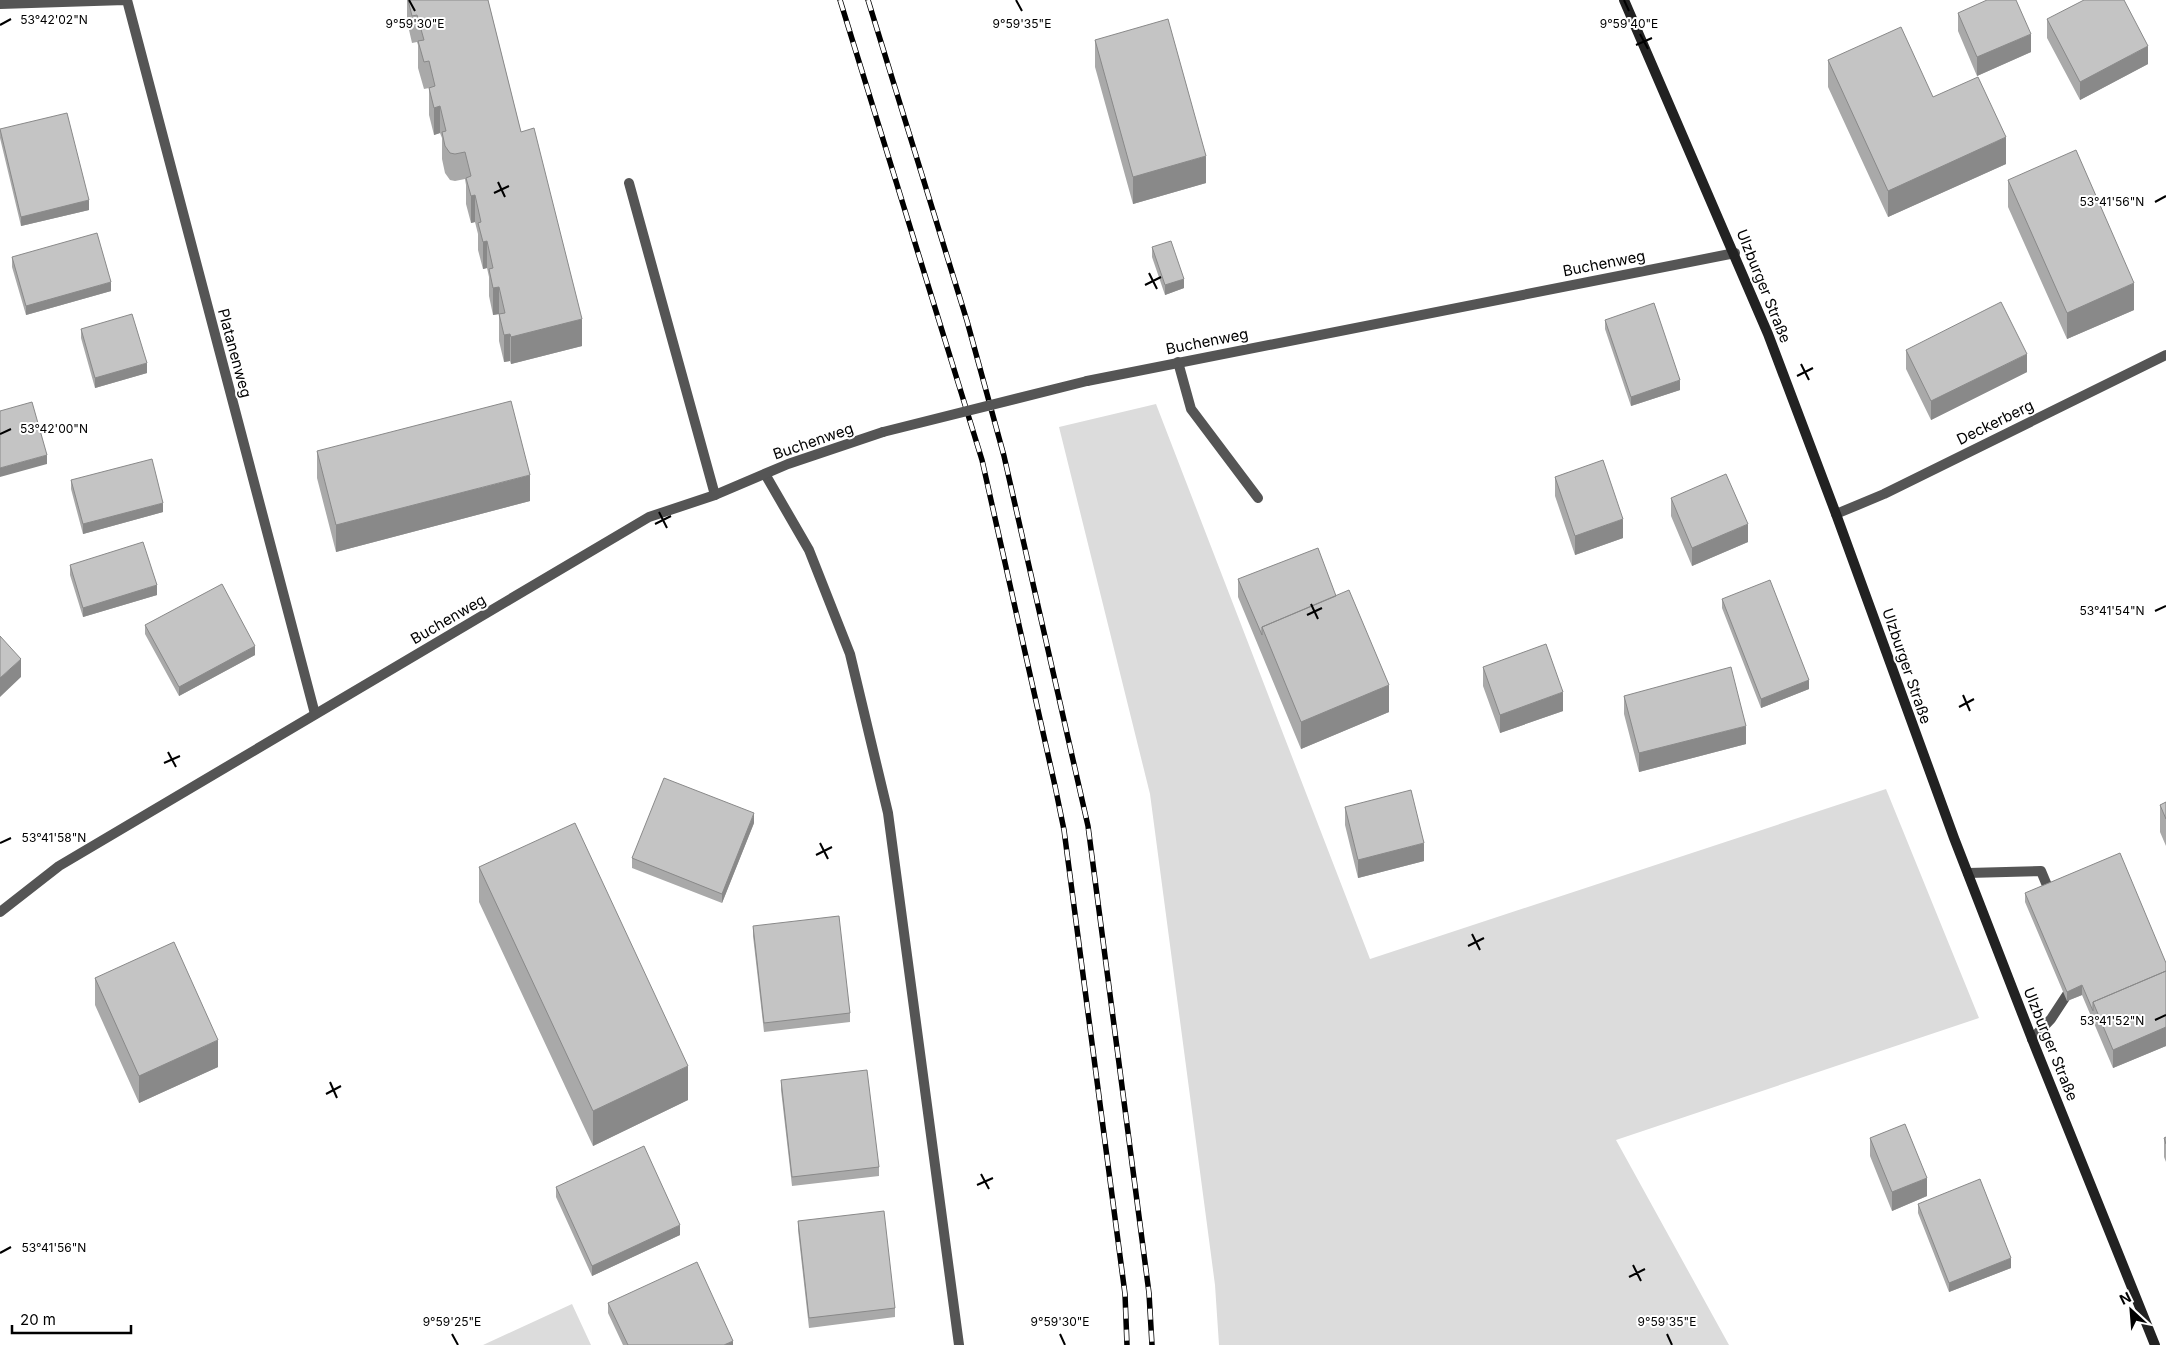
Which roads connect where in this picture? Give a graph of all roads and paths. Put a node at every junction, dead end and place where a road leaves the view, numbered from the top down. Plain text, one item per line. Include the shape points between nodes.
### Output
1 (126, 0) edge
2 (1624, 0) edge
3 (0, 4) edge
4 (628, 184) dead end
5 (1735, 253) junction
6 (2166, 355) edge
7 (1178, 362) junction
8 (765, 474) junction
9 (715, 495) junction
10 (1258, 498) dead end
11 (1836, 514) junction
12 (315, 714) junction
13 (1968, 873) junction
14 (2056, 907) edge
15 (0, 912) edge
16 (2078, 979) edge
17 (2032, 1039) junction
18 (959, 1345) edge
19 (2156, 1345) edge

1 - 3 street
1 - 12 street, Platanenweg
2 - 5 main road, Ulzburger Straße
4 - 9 street
5 - 7 street, Buchenweg
5 - 11 main road, Ulzburger Straße
6 - 11 street, Deckerberg
7 - 8 street, Buchenweg, bridge via 1087,380 884,432
7 - 10 street via 1191,408
8 - 9 street, Buchenweg
8 - 18 street via 809,550 850,654 886,804
9 - 12 street, Buchenweg via 649,517
11 - 13 main road, Ulzburger Straße
12 - 15 street, Buchenweg via 59,866
13 - 14 street via 2041,871
13 - 17 main road, Ulzburger Straße
16 - 17 street via 2051,1020
17 - 19 main road, Ulzburger Straße

